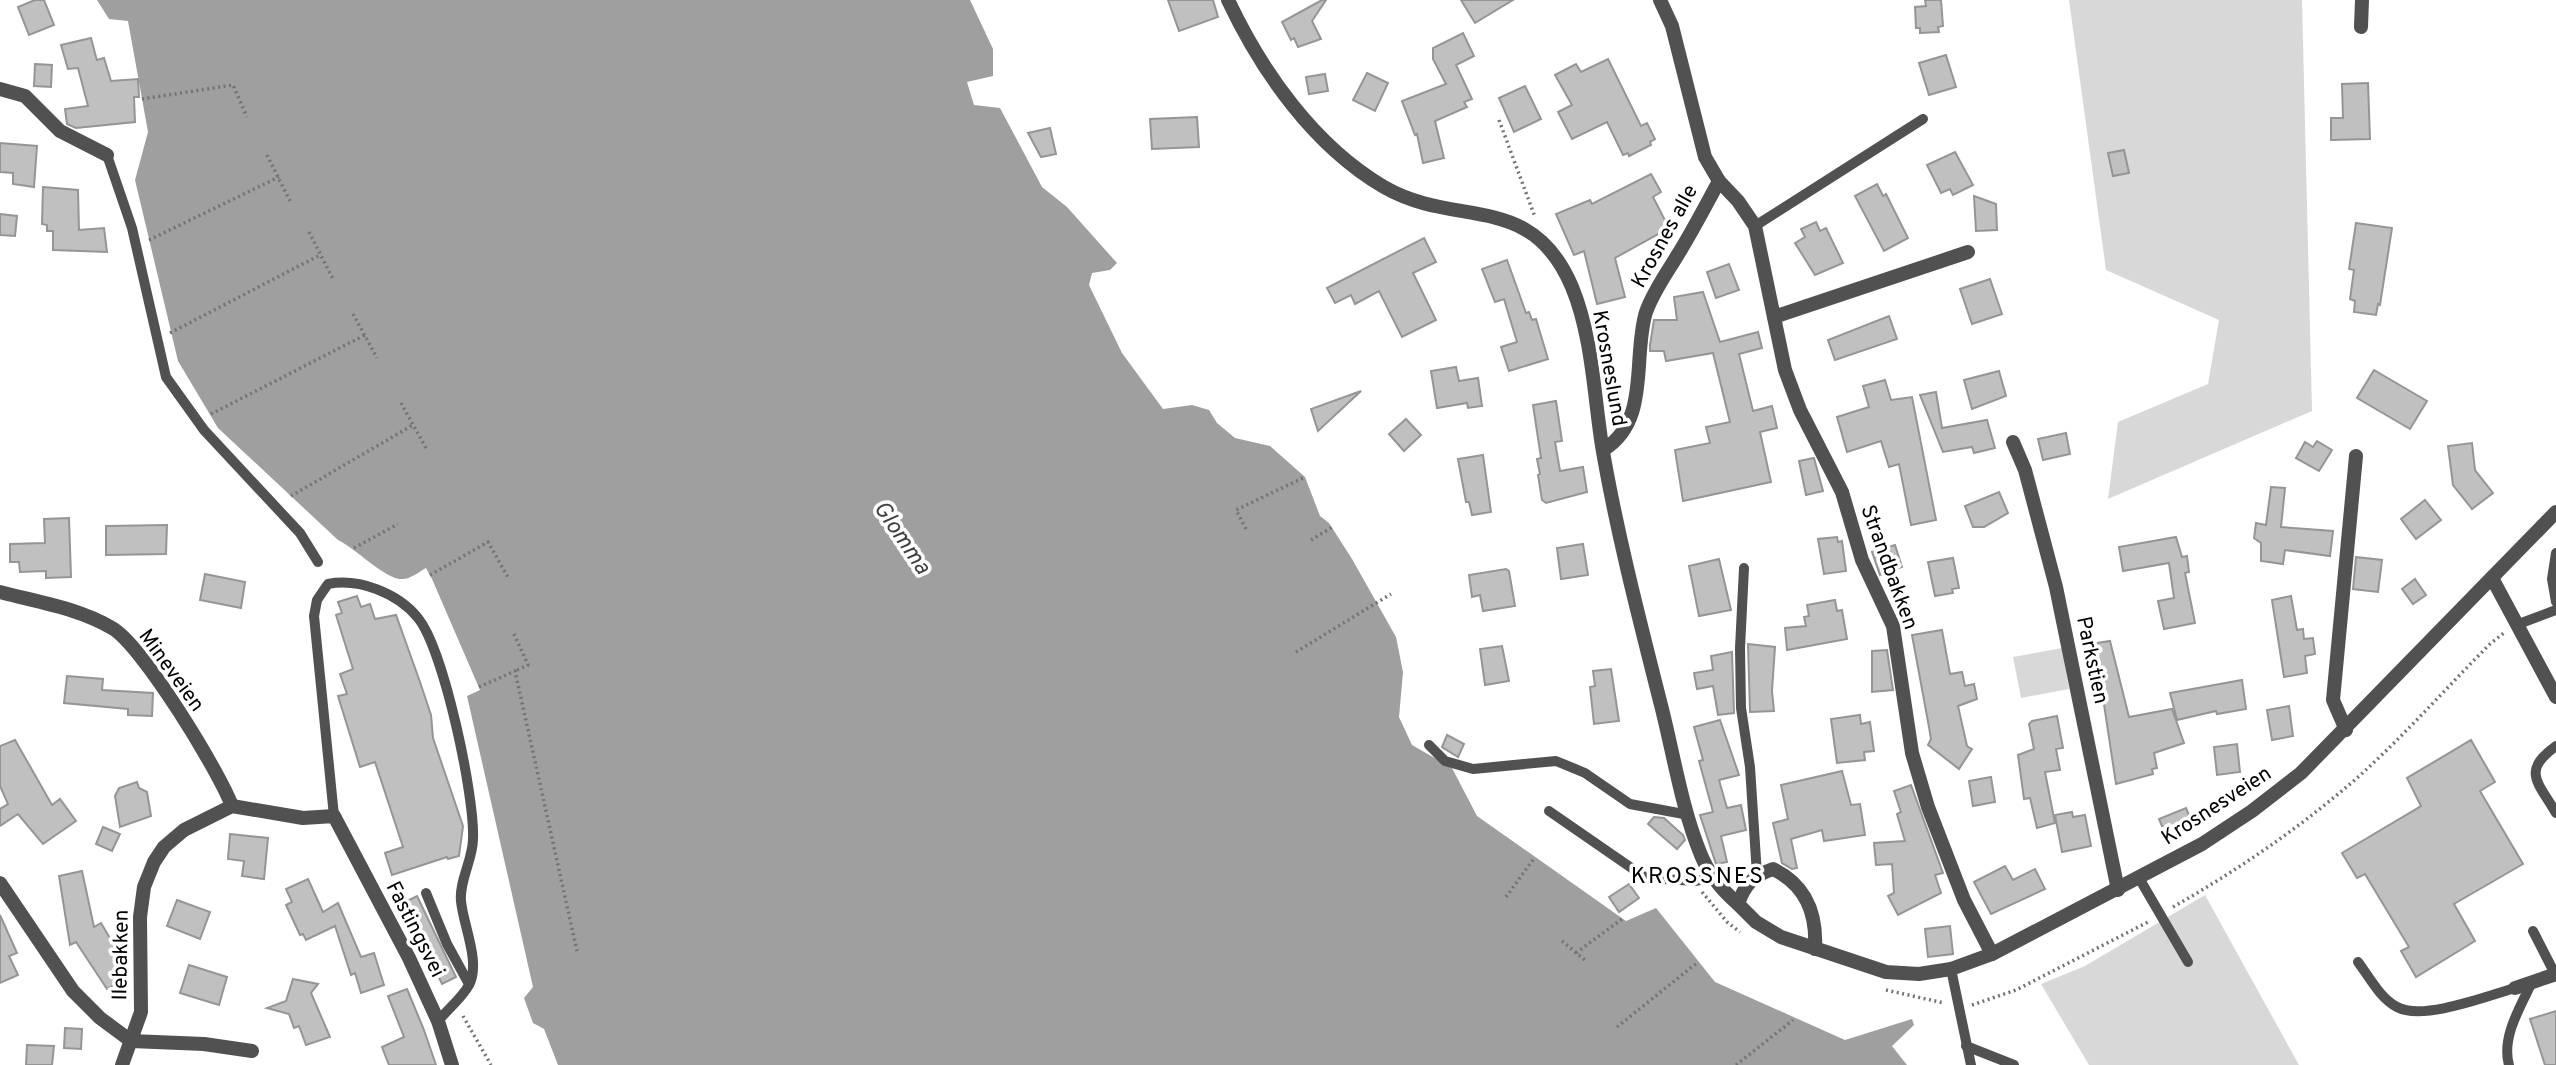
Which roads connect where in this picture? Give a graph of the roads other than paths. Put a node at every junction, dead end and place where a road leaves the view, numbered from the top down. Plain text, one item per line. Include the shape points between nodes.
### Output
1 (1228, 0) edge
2 (1660, 0) edge
3 (2362, 0) edge
4 (2361, 27) dead end
5 (0, 89) edge
6 (1923, 119) dead end
7 (107, 155) joint
8 (1719, 181) junction
9 (1755, 226) junction
10 (1968, 252) dead end
11 (1774, 317) junction
12 (2013, 442) dead end
13 (1603, 450) junction
14 (2356, 456) dead end
15 (2556, 512) edge
16 (2556, 553) edge
17 (318, 562) dead end
18 (1744, 568) dead end
19 (2492, 578) junction
20 (0, 592) edge
21 (2556, 602) edge
22 (2556, 610) edge
23 (2516, 625) junction
24 (2556, 697) edge
25 (2346, 730) junction
26 (1429, 745) dead end
27 (2556, 746) edge
28 (232, 806) junction
29 (1549, 811) dead end
30 (2556, 813) edge
31 (1689, 815) junction
32 (334, 816) junction
33 (1757, 875) junction
34 (1713, 877) junction
35 (2139, 878) junction
36 (0, 883) edge
37 (2118, 890) junction
38 (426, 893) dead end
39 (1738, 904) junction
40 (2533, 931) dead end
41 (1815, 948) junction
42 (1992, 954) junction
43 (2188, 962) dead end
44 (2358, 962) dead end
45 (1951, 969) junction
46 (2556, 974) edge
47 (2532, 982) junction
48 (470, 984) junction
49 (2515, 988) joint
50 (438, 1021) junction
51 (131, 1041) junction
52 (1966, 1046) junction
53 (252, 1051) dead end
54 (122, 1065) edge
55 (452, 1065) edge
56 (1971, 1065) edge
57 (2014, 1065) edge
58 (2510, 1065) edge

1 - 13 street, Krosneslund via 1250,43 1288,97 1340,156 1404,197 1500,217 1525,228 1549,248 1573,289
2 - 8 street, Krosnes alle via 1672,26 1698,133
3 - 4 street
5 - 7 street via 25,96 60,131
6 - 9 lane
7 - 17 lane via 132,228 166,377 204,430 300,533
8 - 9 street, Strandbakken
8 - 13 street, Krosnes alle via 1651,301 1643,327 1636,400 1618,436
9 - 11 street, Strandbakken
10 - 11 street
11 - 42 street, Strandbakken via 1793,392 1842,492 1862,560 1893,626 1912,753 1928,807 1964,900
12 - 37 street, Parkstien via 2025,470 2056,587
13 - 31 street, Krosneslund via 1640,625
14 - 25 street via 2333,700
15 - 19 street, Krosnesveien
16 - 21 lane via 2552,579
18 - 33 lane via 1741,708
19 - 23 street
19 - 25 street, Krosnesveien
20 - 28 street, Mineveien via 85,614 116,630 141,657 213,764
22 - 23 lane
23 - 24 street
25 - 35 street, Krosnesveien via 2252,811
26 - 31 lane via 1446,761 1473,769 1556,761 1586,773 1630,804
27 - 30 lane via 2534,768 2534,776
28 - 32 street via 303,818
28 - 51 street, Ilebakken via 184,830 154,862 144,887 140,917 141,1012
29 - 34 lane via 1646,878 1696,881
31 - 34 street, Krosneslund
32 - 48 lane via 314,616 317,600 328,584 357,582 397,600 419,618 436,657 471,808 474,840 460,898 472,965
32 - 50 street, Fastingsvei
33 - 39 street via 1744,887
33 - 41 street via 1773,869 1800,887 1816,926
34 - 39 street, Krosneslund
35 - 37 street, Krosnesveien
35 - 43 lane
36 - 51 street via 73,991
37 - 42 street, Krosnesveien
38 - 48 lane
39 - 41 street, Krosnesveien via 1780,937
40 - 46 lane
41 - 45 street, Krosnesveien via 1886,972 1919,974
42 - 45 street, Krosnesveien
44 - 49 lane via 2383,997 2399,1009 2414,1012
45 - 52 lane
46 - 47 street
47 - 49 street
47 - 58 lane via 2512,1024
48 - 50 lane
50 - 55 street, Fastingsvei
51 - 53 street
51 - 54 street, Ilebakken
52 - 56 lane
52 - 57 lane

